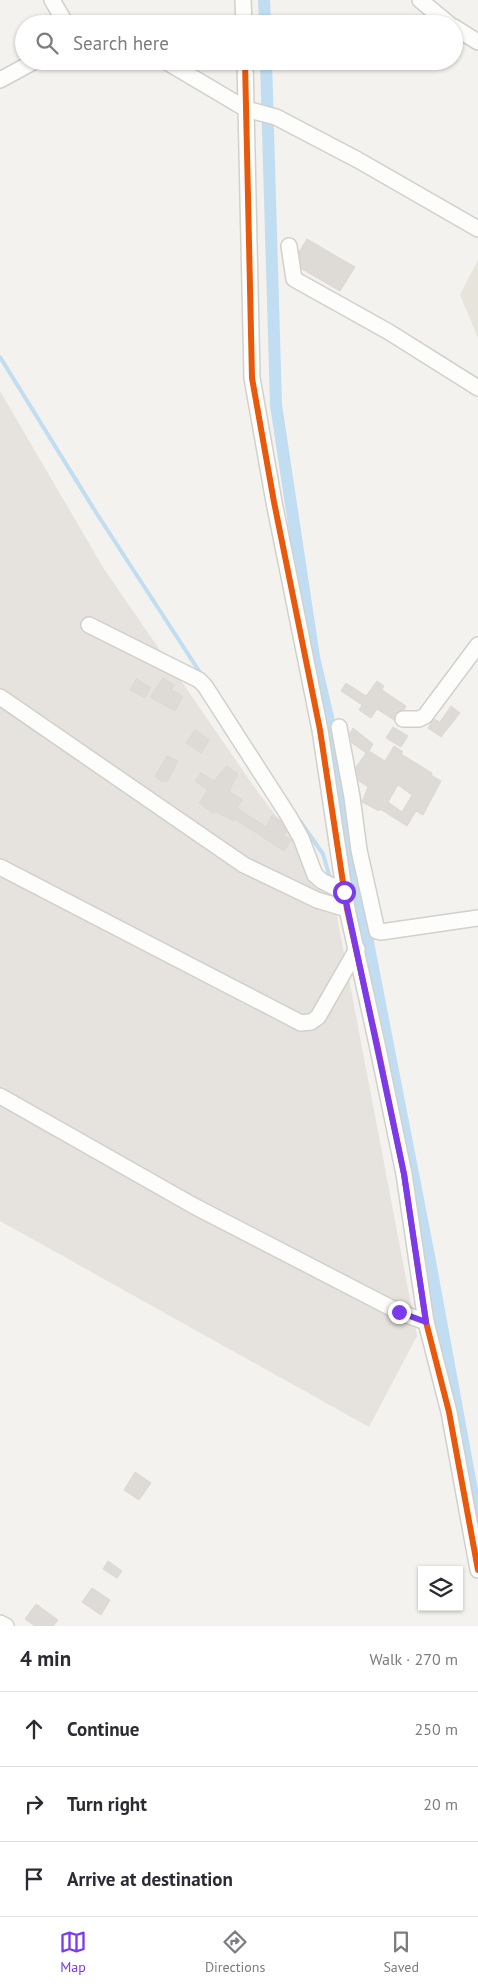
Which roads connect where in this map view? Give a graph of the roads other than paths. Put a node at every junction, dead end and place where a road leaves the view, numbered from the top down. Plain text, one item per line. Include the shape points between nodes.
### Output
1 (52, 0) edge
2 (243, 0) edge
3 (420, 0) edge
4 (61, 15) edge
5 (244, 15) edge
6 (438, 15) edge
7 (463, 33) edge
8 (478, 42) edge
9 (18, 70) edge
10 (180, 70) edge
11 (245, 70) edge
12 (0, 80) edge
13 (246, 109) junction
14 (478, 230) edge
15 (289, 246) dead end
16 (478, 388) edge
17 (89, 625) dead end
18 (478, 645) edge
19 (0, 697) edge
20 (403, 719) dead end
21 (339, 727) dead end
22 (359, 850) junction
23 (339, 853) junction
24 (0, 867) edge
25 (344, 892) junction
26 (346, 909) junction
27 (478, 918) edge
28 (357, 949) junction
29 (0, 1096) edge
30 (426, 1322) junction
31 (478, 1570) edge
32 (0, 1623) edge
33 (6, 1626) edge

1 - 4 street
2 - 5 street
3 - 6 street
7 - 8 street
9 - 12 street
10 - 13 street
11 - 13 street
13 - 14 street via 276,117 358,160
13 - 23 street via 252,378 316,712
15 - 16 street via 294,279 389,332
17 - 25 street via 199,680 205,686 297,830 314,875
18 - 20 street via 430,711 419,719
19 - 26 street via 244,865 317,900
21 - 22 street
22 - 23 street
22 - 27 street via 379,932
23 - 25 street
24 - 28 street via 301,1023 318,1017
25 - 26 street
26 - 28 street
28 - 30 street via 404,1174
29 - 30 street via 194,1206 399,1312
30 - 31 street via 448,1412
32 - 33 street

